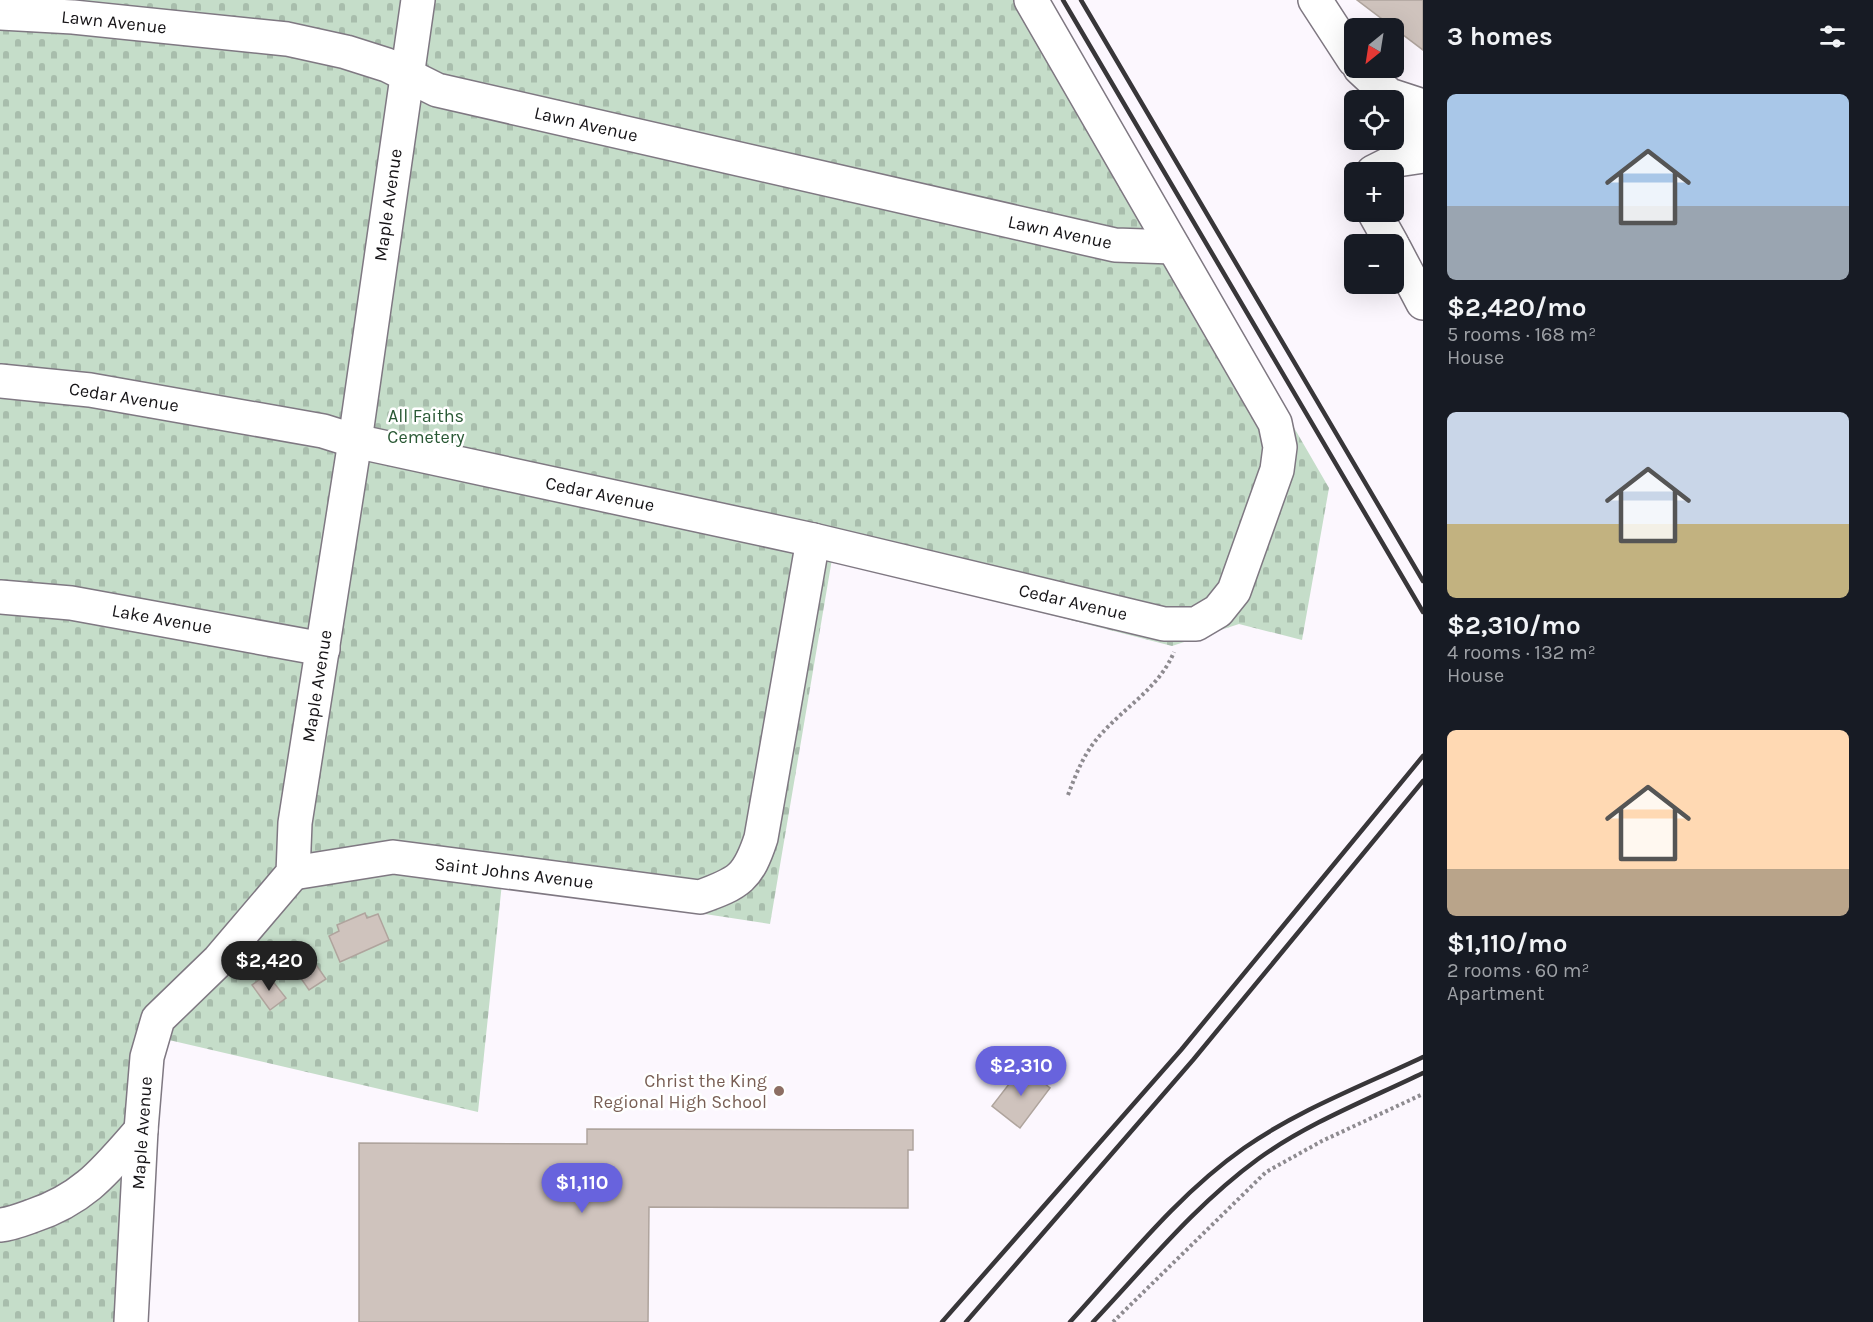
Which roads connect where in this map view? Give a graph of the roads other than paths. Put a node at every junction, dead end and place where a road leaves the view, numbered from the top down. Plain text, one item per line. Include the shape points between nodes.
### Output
1 (418, 0) edge
2 (1030, 0) edge
3 (1315, 0) edge
4 (0, 12) edge
5 (1344, 45) edge
6 (407, 75) junction
7 (1370, 78) edge
8 (1381, 90) edge
9 (1404, 102) edge
10 (1423, 106) edge
11 (1404, 122) edge
12 (1423, 155) edge
13 (1393, 162) edge
14 (1173, 247) junction
15 (1404, 267) edge
16 (1423, 303) edge
17 (0, 381) edge
18 (355, 441) junction
19 (813, 540) junction
20 (0, 597) edge
21 (324, 649) junction
22 (293, 873) junction
23 (141, 1130) junction
24 (0, 1225) edge
25 (131, 1322) edge

1 - 6 lane, Maple Avenue
2 - 14 lane
3 - 5 lane
4 - 6 lane, Lawn Avenue via 287,39 346,52
6 - 14 lane, Lawn Avenue via 437,90 1103,242
6 - 18 lane, Maple Avenue
7 - 8 lane
9 - 10 lane
11 - 12 lane
12 - 13 lane
14 - 19 lane, Cedar Avenue via 1275,423 1280,447 1277,470 1234,591 1218,611 1196,624 1164,624
15 - 16 lane
17 - 18 lane, Cedar Avenue via 90,390 323,431
18 - 19 lane, Cedar Avenue
18 - 21 lane, Maple Avenue
19 - 22 lane, Saint Johns Avenue via 761,838 752,864 733,885 700,897 393,857
20 - 21 lane, Lake Avenue via 72,603
21 - 22 lane, Maple Avenue via 295,823
22 - 23 lane, Maple Avenue via 219,960 158,1019 147,1057
23 - 24 lane via 78,1196 46,1212
23 - 25 lane, Maple Avenue

